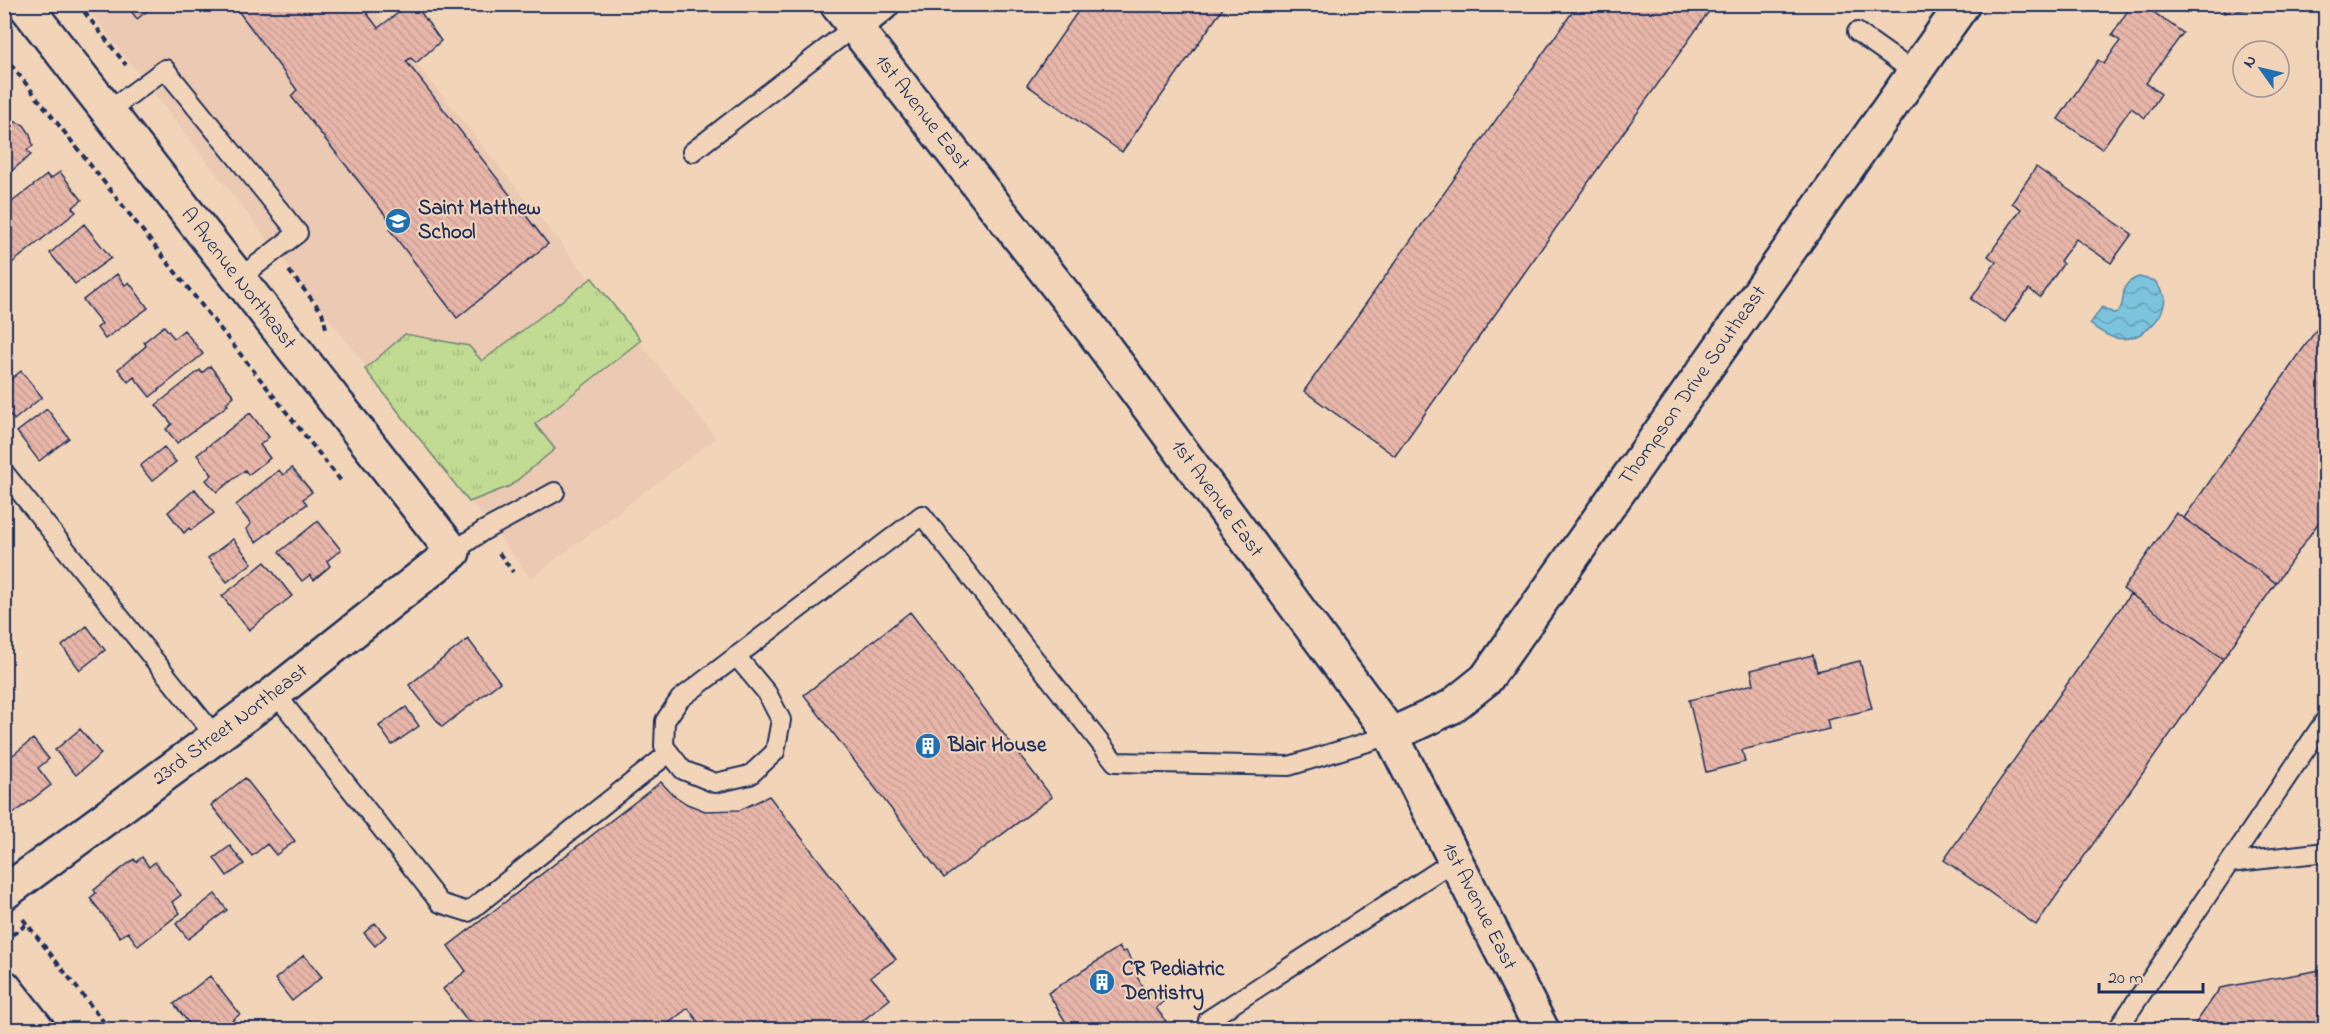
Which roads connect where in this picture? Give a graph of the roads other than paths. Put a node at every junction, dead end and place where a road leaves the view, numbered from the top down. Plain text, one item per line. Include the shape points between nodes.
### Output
1 (24, 4) edge
2 (882, 4) edge
3 (1963, 4) edge
4 (846, 15) edge
5 (1857, 32) dead end
6 (1915, 73) junction
7 (107, 112) junction
8 (692, 152) dead end
9 (237, 280) junction
10 (4, 472) edge
11 (555, 492) dead end
12 (453, 552) junction
13 (736, 656) junction
14 (275, 693) junction
15 (2325, 719) edge
16 (1391, 735) junction
17 (215, 736) junction
18 (669, 753) junction
19 (2325, 852) edge
20 (1455, 860) junction
21 (2229, 863) junction
22 (13, 904) edge
23 (4, 987) edge
24 (1208, 1020) dead end
25 (38, 1029) edge
26 (1542, 1029) edge
27 (2117, 1029) edge

1 - 7 street, A Avenue Northeast
2 - 4 street
3 - 6 street, Thompson Drive Southeast
4 - 8 lane
4 - 16 street, 1st Avenue East via 1092,330
5 - 6 lane
6 - 16 street, Thompson Drive Southeast via 1486,679 1451,707
7 - 9 street, A Avenue Northeast
7 - 9 lane via 165,69 298,233
9 - 12 street, A Avenue Northeast
10 - 17 lane
11 - 12 lane
12 - 14 street, 23rd Street Northeast
13 - 16 lane via 922,515 1115,762 1289,766
13 - 18 lane via 680,699 665,721 664,746
13 - 18 lane via 767,693 781,720 775,752 750,775 715,783 683,770
14 - 17 street, 23rd Street Northeast
14 - 18 lane via 440,903 468,912
15 - 21 lane
16 - 20 street, 1st Avenue East
17 - 22 street, 23rd Street Northeast
19 - 21 lane
20 - 24 lane
20 - 26 street, 1st Avenue East
21 - 27 lane
23 - 25 street

